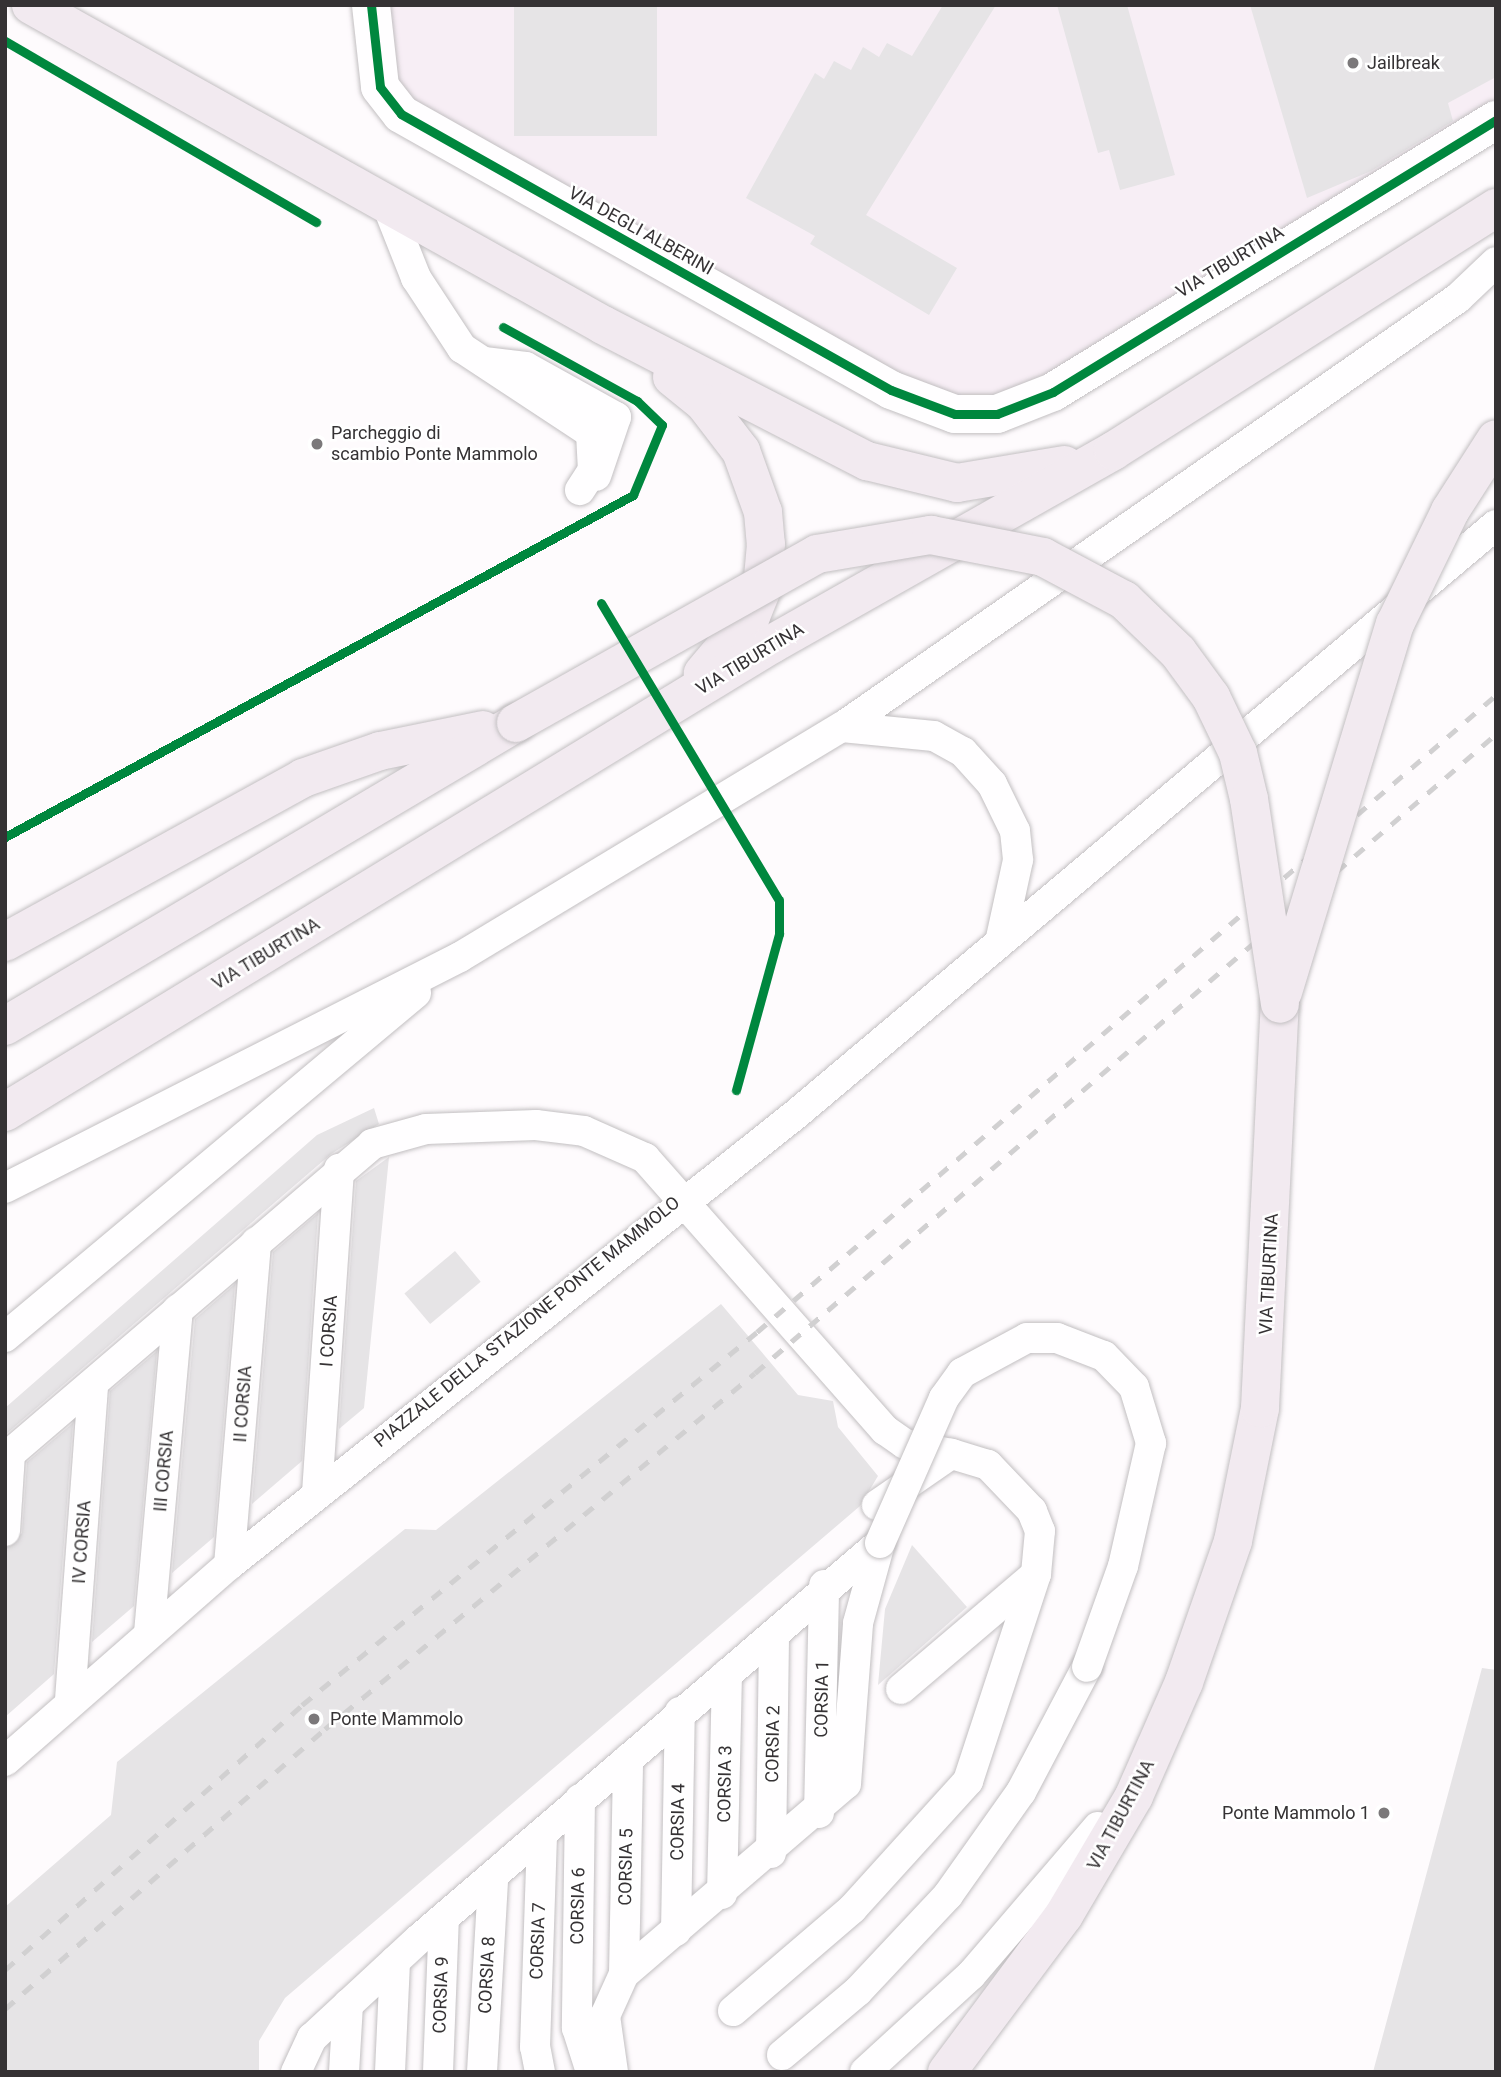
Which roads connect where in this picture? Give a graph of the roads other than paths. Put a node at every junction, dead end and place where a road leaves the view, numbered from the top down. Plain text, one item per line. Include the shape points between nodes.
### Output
1 (31, 5) edge
2 (371, 5) edge
3 (1496, 120) edge
4 (387, 205) junction
5 (1496, 208) edge
6 (1496, 262) edge
7 (603, 325) junction
8 (975, 415) joint
9 (1496, 439) edge
10 (1113, 452) junction
11 (580, 490) dead end
12 (1496, 525) edge
13 (673, 704) junction
14 (516, 723) junction
15 (842, 727) junction
16 (1001, 939) junction
17 (5, 942) edge
18 (460, 957) junction
19 (1280, 1004) junction
20 (5, 1027) edge
21 (5, 1112) edge
22 (339, 1170) junction
23 (5, 1188) edge
24 (685, 1198) junction
25 (256, 1242) junction
26 (178, 1308) junction
27 (5, 1337) edge
28 (93, 1384) junction
29 (951, 1454) junction
30 (8, 1456) edge
31 (317, 1493) junction
32 (877, 1505) dead end
33 (5, 1531) edge
34 (880, 1542) junction
35 (229, 1565) junction
36 (1036, 1574) junction
37 (824, 1585) junction
38 (149, 1633) junction
39 (774, 1635) junction
40 (727, 1674) junction
41 (901, 1689) dead end
42 (70, 1700) junction
43 (680, 1712) junction
44 (1157, 1749) junction
45 (628, 1759) junction
46 (5, 1761) edge
47 (580, 1799) junction
48 (820, 1813) junction
49 (542, 1834) junction
50 (771, 1853) junction
51 (493, 1879) junction
52 (722, 1894) junction
53 (444, 1918) junction
54 (676, 1931) junction
55 (396, 1961) junction
56 (624, 1974) junction
57 (348, 2004) junction
58 (733, 2011) dead end
59 (782, 2055) dead end
60 (537, 2060) edge
61 (296, 2072) edge
62 (344, 2072) edge
63 (390, 2072) edge
64 (438, 2072) edge
65 (482, 2072) edge
66 (591, 2072) edge
67 (613, 2072) edge
68 (865, 2072) edge
69 (947, 2072) edge

1 - 4 main road
2 - 8 street, VIA DEGLI ALBERINI via 380,87 401,114 891,390 935,408
3 - 8 street, VIA TIBURTINA via 1053,391 1017,408
4 - 7 main road
4 - 11 lane via 415,278 462,348 515,388 591,433 593,470
5 - 10 main road, VIA TIBURTINA
6 - 15 lane via 1458,298
7 - 10 main road via 906,475 988,482
7 - 13 main road via 727,428 763,512 766,568 751,616
9 - 19 main road, VIA TIBURTINA, bridge via 1450,512 1395,624
10 - 13 main road, VIA TIBURTINA
12 - 16 lane
13 - 21 main road, VIA TIBURTINA
14 - 17 main road via 341,763 160,855
14 - 19 main road, bridge via 817,554 931,535 1042,557 1101,585 1142,615 1178,652 1221,716 1249,799
14 - 20 main road via 203,904
15 - 16 lane via 934,736 963,752 992,784 1015,831 1018,860
15 - 18 lane
16 - 24 lane via 795,1115
18 - 23 lane
18 - 27 lane
19 - 44 main road, VIA TIBURTINA via 1263,1377 1250,1477 1208,1618
22 - 24 lane, PIAZZALE DELLA STAZIONE PONTE MAMMOLO via 372,1144 426,1129 549,1126 627,1148
22 - 25 lane, PIAZZALE DELLA STAZIONE PONTE MAMMOLO
22 - 31 lane, I CORSIA
24 - 29 lane via 886,1430 905,1444
24 - 31 lane, PIAZZALE DELLA STAZIONE PONTE MAMMOLO
25 - 26 lane, PIAZZALE DELLA STAZIONE PONTE MAMMOLO
25 - 35 lane, II CORSIA
26 - 28 lane, PIAZZALE DELLA STAZIONE PONTE MAMMOLO
26 - 38 lane, III CORSIA
28 - 30 lane, PIAZZALE DELLA STAZIONE PONTE MAMMOLO
28 - 42 lane, IV CORSIA
29 - 32 lane
29 - 36 lane via 988,1465 1020,1492 1040,1531
30 - 33 lane
31 - 35 lane, PIAZZALE DELLA STAZIONE PONTE MAMMOLO
34 - 37 lane
34 - 48 lane via 858,1623 850,1773 840,1794
34 - 59 lane, bridge via 944,1398 962,1373 1027,1338 1057,1338 1104,1356 1134,1387 1151,1443 1123,1566 1087,1667 1021,1792 947,1895 858,1991
35 - 38 lane, PIAZZALE DELLA STAZIONE PONTE MAMMOLO
36 - 41 lane
36 - 58 lane via 968,1781 852,1909
37 - 39 lane
37 - 48 lane, CORSIA 1
38 - 42 lane, PIAZZALE DELLA STAZIONE PONTE MAMMOLO
39 - 40 lane
39 - 50 lane, CORSIA 2
40 - 43 lane
40 - 52 lane, CORSIA 3
42 - 46 lane, PIAZZALE DELLA STAZIONE PONTE MAMMOLO
43 - 45 lane
43 - 54 lane, CORSIA 4
44 - 68 lane via 1042,1899 933,2013
44 - 69 main road, VIA TIBURTINA via 1064,1915
45 - 47 lane
45 - 56 lane, CORSIA 5
47 - 49 lane
47 - 66 lane, CORSIA 6 via 577,2013
48 - 50 lane
49 - 51 lane
49 - 60 lane, CORSIA 7
50 - 52 lane
51 - 53 lane
51 - 65 lane, CORSIA 8
52 - 54 lane
53 - 55 lane
53 - 64 lane, CORSIA 9
54 - 56 lane
55 - 57 lane
55 - 63 lane
56 - 67 lane via 605,2016
57 - 61 lane via 312,2038
57 - 62 lane

